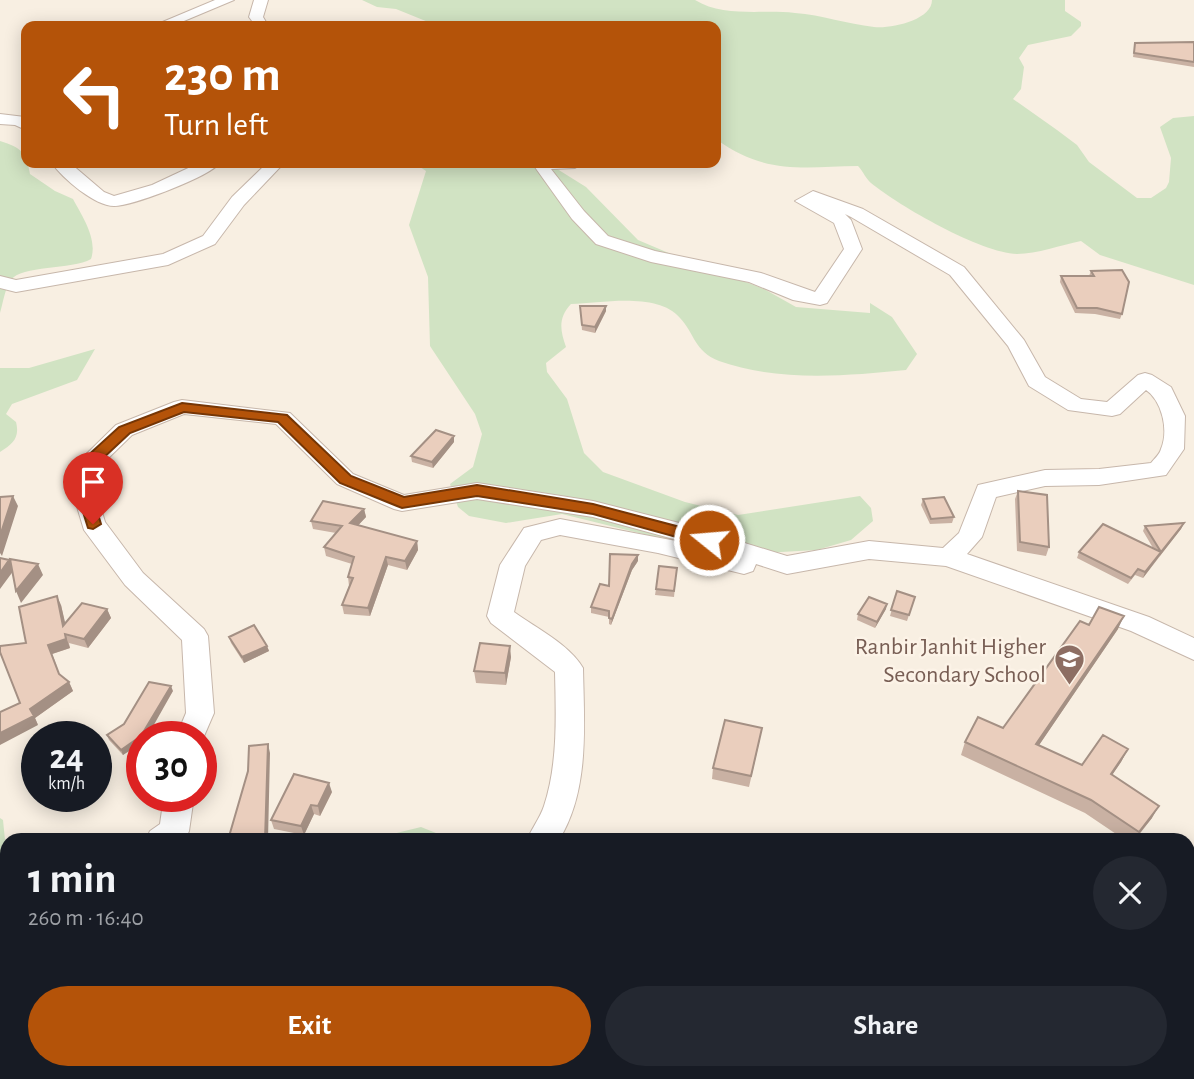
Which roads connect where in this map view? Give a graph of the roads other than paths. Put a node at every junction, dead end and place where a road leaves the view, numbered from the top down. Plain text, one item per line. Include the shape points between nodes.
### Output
1 (227, 0) edge
2 (261, 0) edge
3 (173, 21) edge
4 (258, 21) edge
5 (21, 106) edge
6 (0, 107) edge
7 (0, 119) edge
8 (21, 121) edge
9 (67, 168) edge
10 (202, 168) edge
11 (271, 168) edge
12 (542, 168) edge
13 (0, 282) edge
14 (948, 557) junction
15 (787, 565) junction
16 (1194, 650) edge
17 (197, 721) edge
18 (177, 812) edge
19 (171, 833) edge
20 (548, 833) edge

1 - 3 street
2 - 4 street
5 - 6 street
7 - 8 street
9 - 10 street via 98,196 114,201 158,189
11 - 13 street via 209,240 168,259 16,286
12 - 14 street via 602,240 652,256 754,277 820,299 853,248 842,220 804,201 813,197 858,213 957,271 1017,344 1036,381 1076,405 1112,409 1145,379 1163,392 1174,416 1173,449 1158,470 1045,478 986,491 970,537
14 - 15 street via 869,550
14 - 16 street via 1140,624
15 - 17 street via 683,532 580,507 477,491 402,503 345,479 282,418 182,407 124,430 79,473 93,524 134,579 195,636
15 - 20 street via 765,569 560,527 533,534 513,565 500,616 569,668 564,779
18 - 19 street

